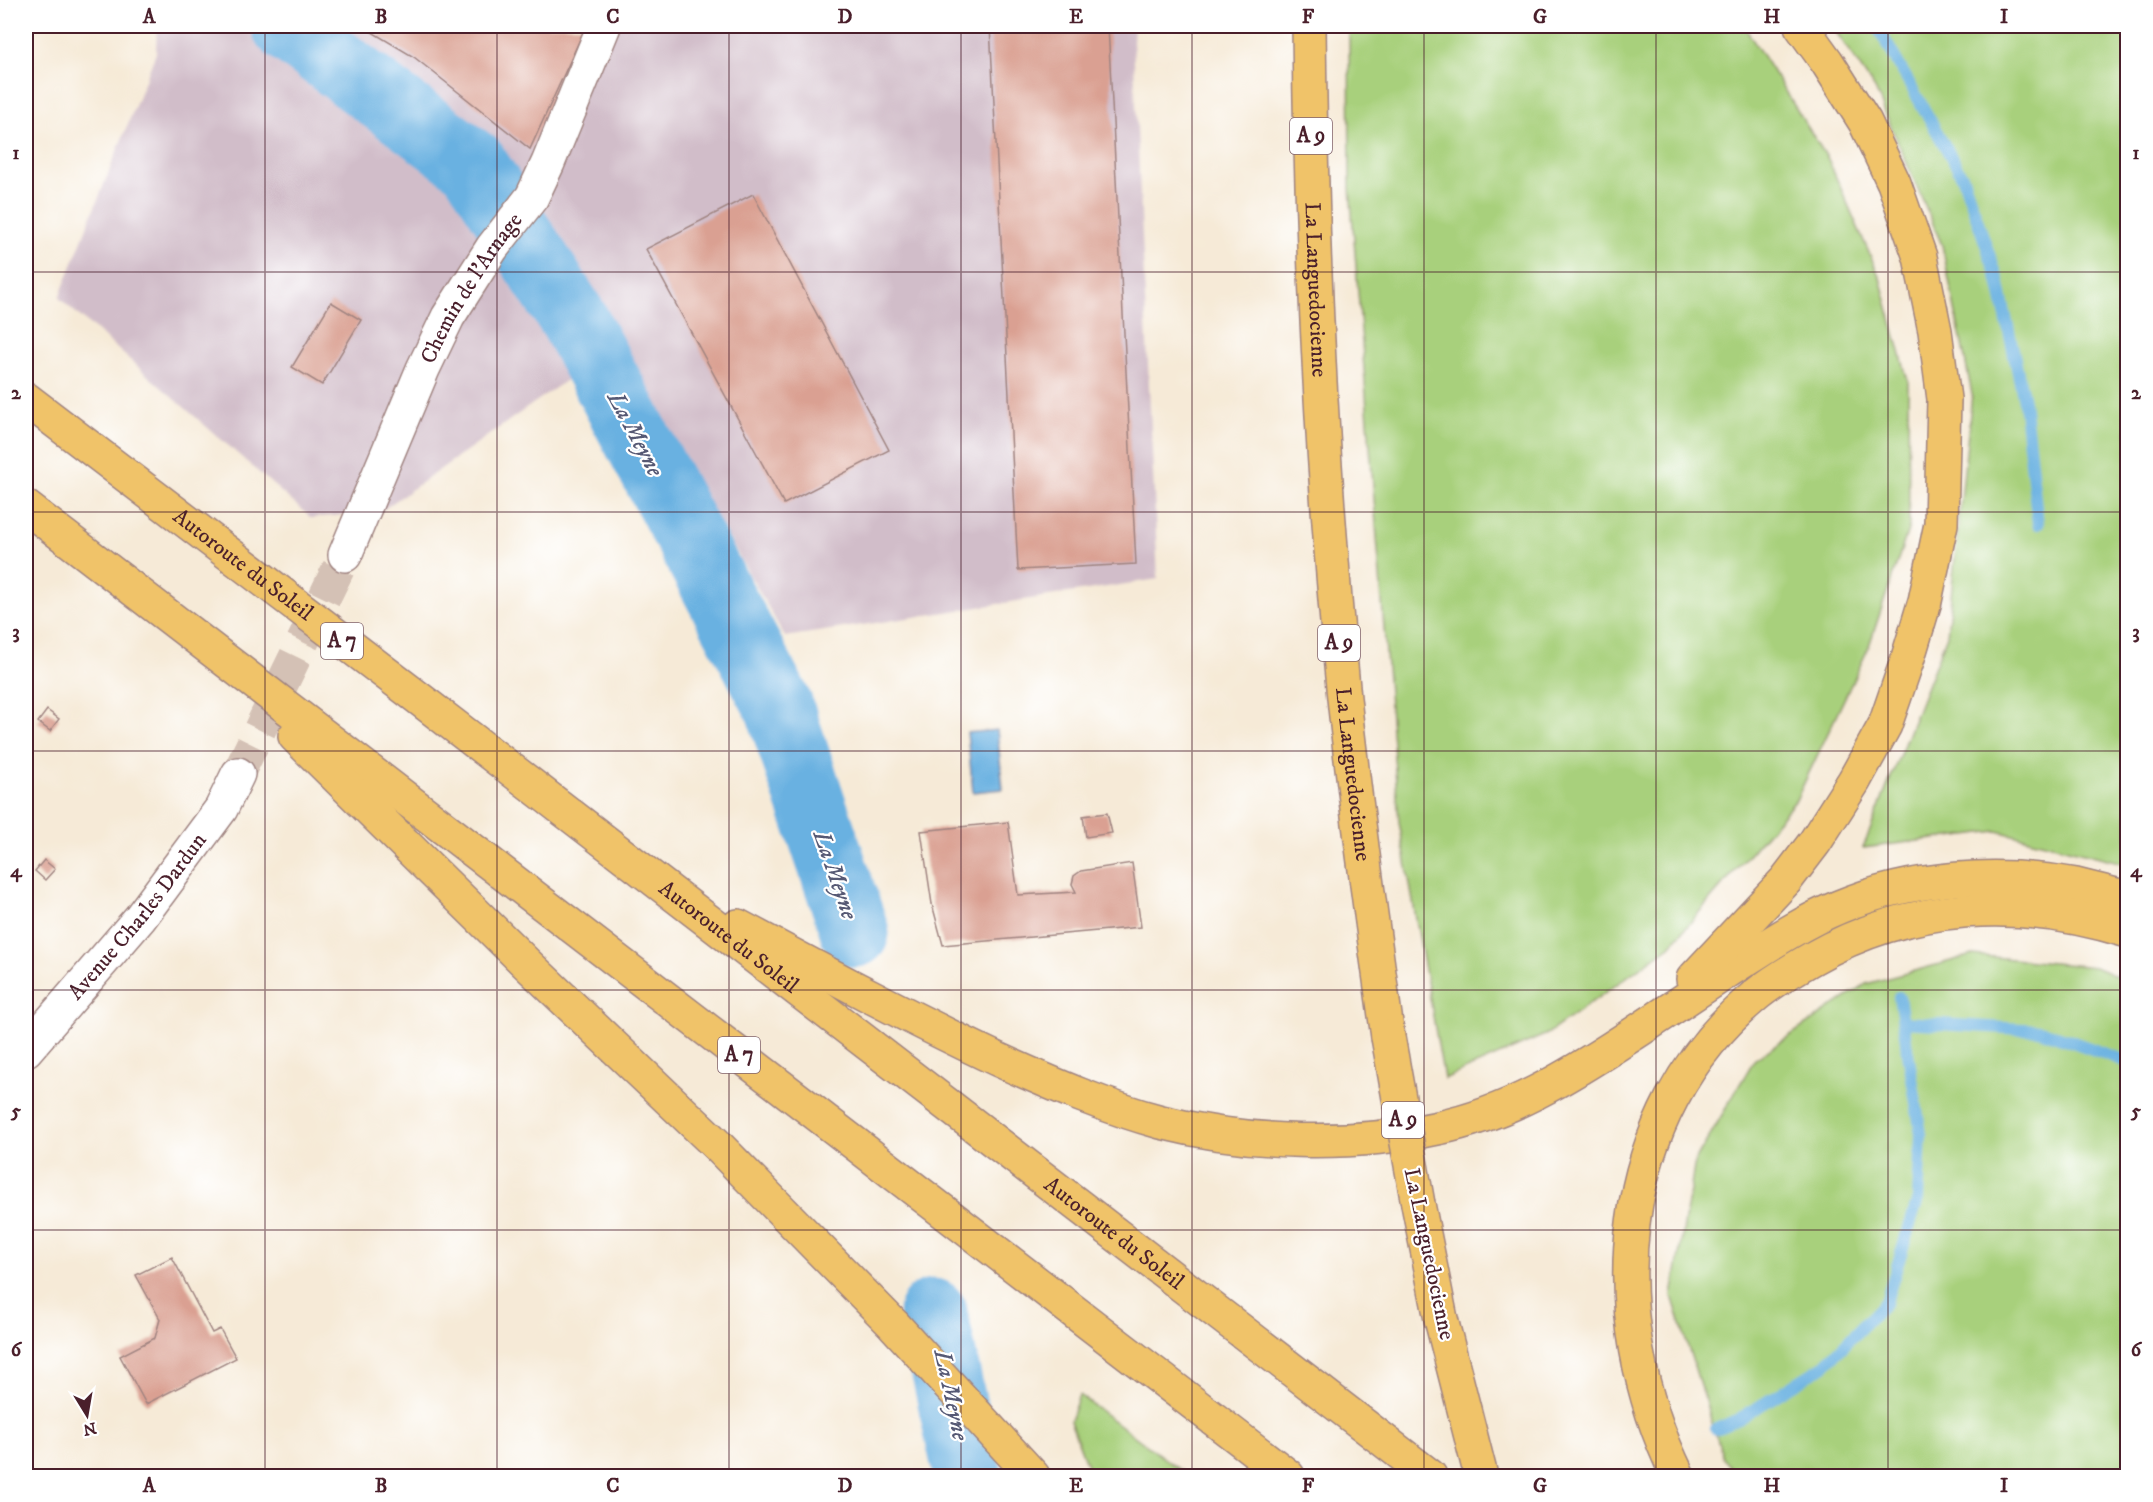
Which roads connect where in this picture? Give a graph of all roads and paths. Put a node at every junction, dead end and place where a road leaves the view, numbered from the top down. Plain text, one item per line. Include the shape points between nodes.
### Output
1 (604, 26) edge
2 (1309, 26) edge
3 (1801, 26) edge
4 (26, 399) edge
5 (26, 507) edge
6 (345, 555) tunnel mouth
7 (190, 633) junction
8 (238, 774) tunnel mouth
9 (658, 884) junction
10 (2127, 898) edge
11 (2127, 931) edge
12 (1654, 1020) junction
13 (26, 1050) edge
14 (1033, 1476) edge
15 (1288, 1476) edge
16 (1430, 1476) edge
17 (1481, 1476) edge
18 (1678, 1476) edge

1 - 6 street, Chemin de l'Arnage via 532,197 492,248 448,317
2 - 17 highway, La Languedocienne / A 9, bridge via 1320,377 1335,596 1358,815 1388,1037 1418,1204 1441,1319
3 - 12 highway via 1865,122 1894,183 1920,258 1944,399 1941,524 1925,601 1885,725 1854,780 1786,880
4 - 9 highway, Autoroute du Soleil / A 7
5 - 7 highway, A 7
7 - 14 highway via 717,1145 893,1324
7 - 15 highway, A 7
8 - 13 street, Avenue Charles Dardun via 221,810 140,918
9 - 12 highway via 935,1030 1062,1089 1161,1122 1235,1136 1355,1139 1439,1128 1487,1114 1537,1092
9 - 16 highway, Autoroute du Soleil / A 7
10 - 12 highway via 2040,880 1977,879 1911,885 1839,907 1806,923
11 - 18 highway via 2030,910 2000,908 1923,916 1886,925 1829,949 1757,994 1721,1029 1694,1062 1668,1106 1654,1135 1634,1208 1629,1262 1635,1341 1655,1424

